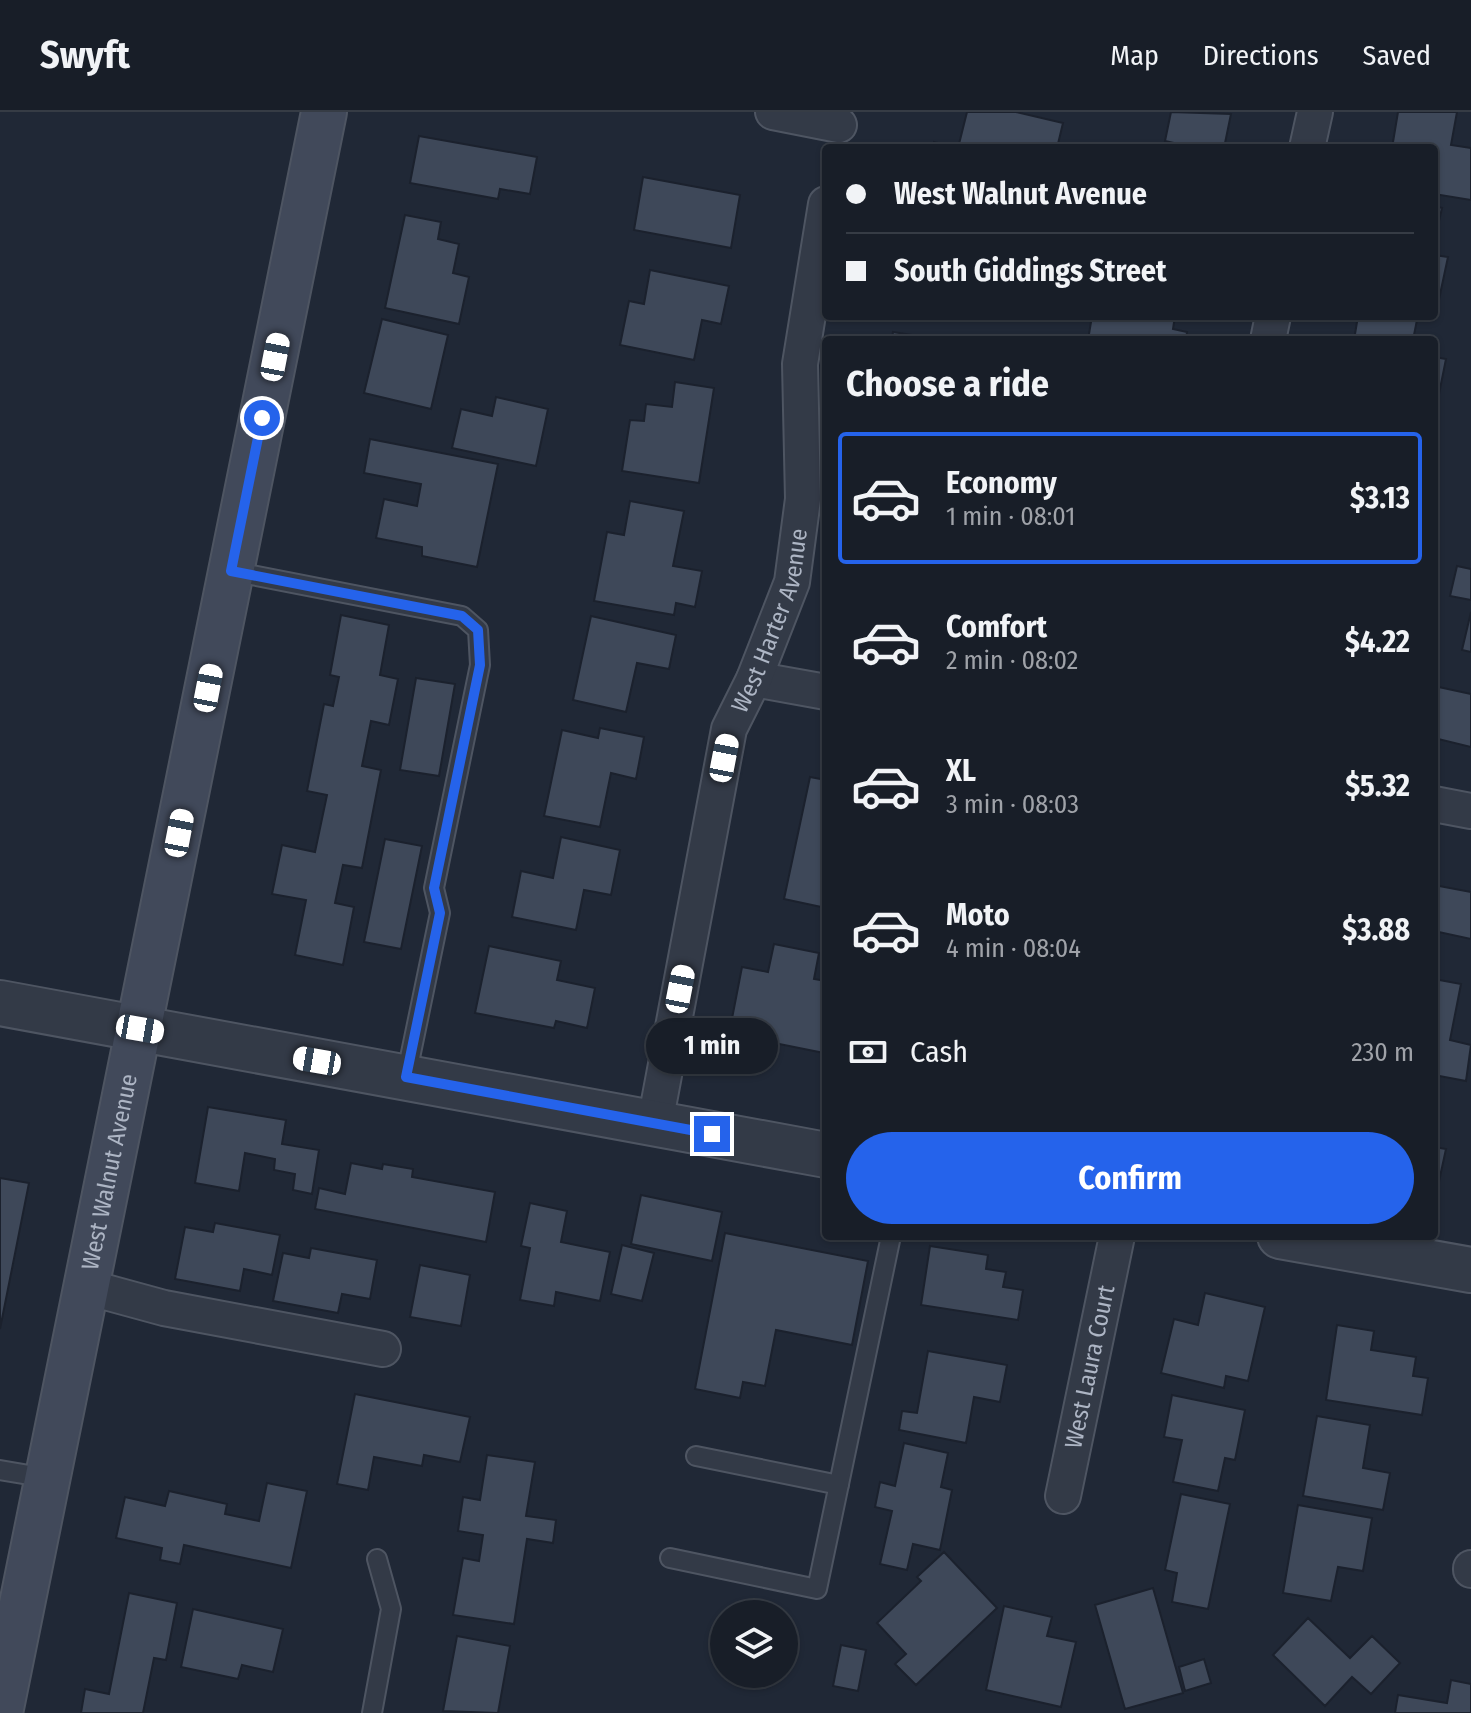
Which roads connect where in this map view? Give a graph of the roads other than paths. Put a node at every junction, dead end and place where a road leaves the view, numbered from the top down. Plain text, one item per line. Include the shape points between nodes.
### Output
1 (324, 112) edge
2 (773, 112) edge
3 (1315, 112) edge
4 (839, 128) edge
5 (1308, 144) edge
6 (822, 229) edge
7 (231, 571) junction
8 (754, 679) junction
9 (822, 691) edge
10 (1438, 805) edge
11 (1471, 811) edge
12 (0, 1003) edge
13 (140, 1029) junction
14 (406, 1077) junction
15 (655, 1123) junction
16 (822, 1154) edge
17 (890, 1240) edge
18 (1116, 1240) edge
19 (1302, 1240) edge
20 (1471, 1270) edge
21 (87, 1287) junction
22 (383, 1349) dead end
23 (696, 1456) dead end
24 (0, 1470) edge
25 (47, 1478) junction
26 (839, 1485) junction
27 (1063, 1496) dead end
28 (670, 1558) dead end
29 (377, 1559) dead end
30 (0, 1713) edge
31 (372, 1713) edge

1 - 7 main road, West Walnut Avenue
2 - 4 street
3 - 5 street
6 - 8 street, West Harter Avenue via 800,364 803,499 792,582
7 - 13 main road, West Walnut Avenue
7 - 14 lane via 462,616 478,630 480,665 434,888 440,913
8 - 9 street
8 - 15 street, West Harter Avenue via 729,729
10 - 11 street
12 - 13 street
13 - 14 street
13 - 21 main road, West Walnut Avenue
14 - 15 street
15 - 16 street
17 - 26 lane
18 - 27 street, West Laura Court
19 - 20 street
21 - 22 street via 164,1308
21 - 25 main road, West Walnut Avenue
23 - 26 lane
24 - 25 lane
25 - 30 main road, West Walnut Avenue
26 - 28 lane via 817,1589
29 - 31 lane via 391,1609

